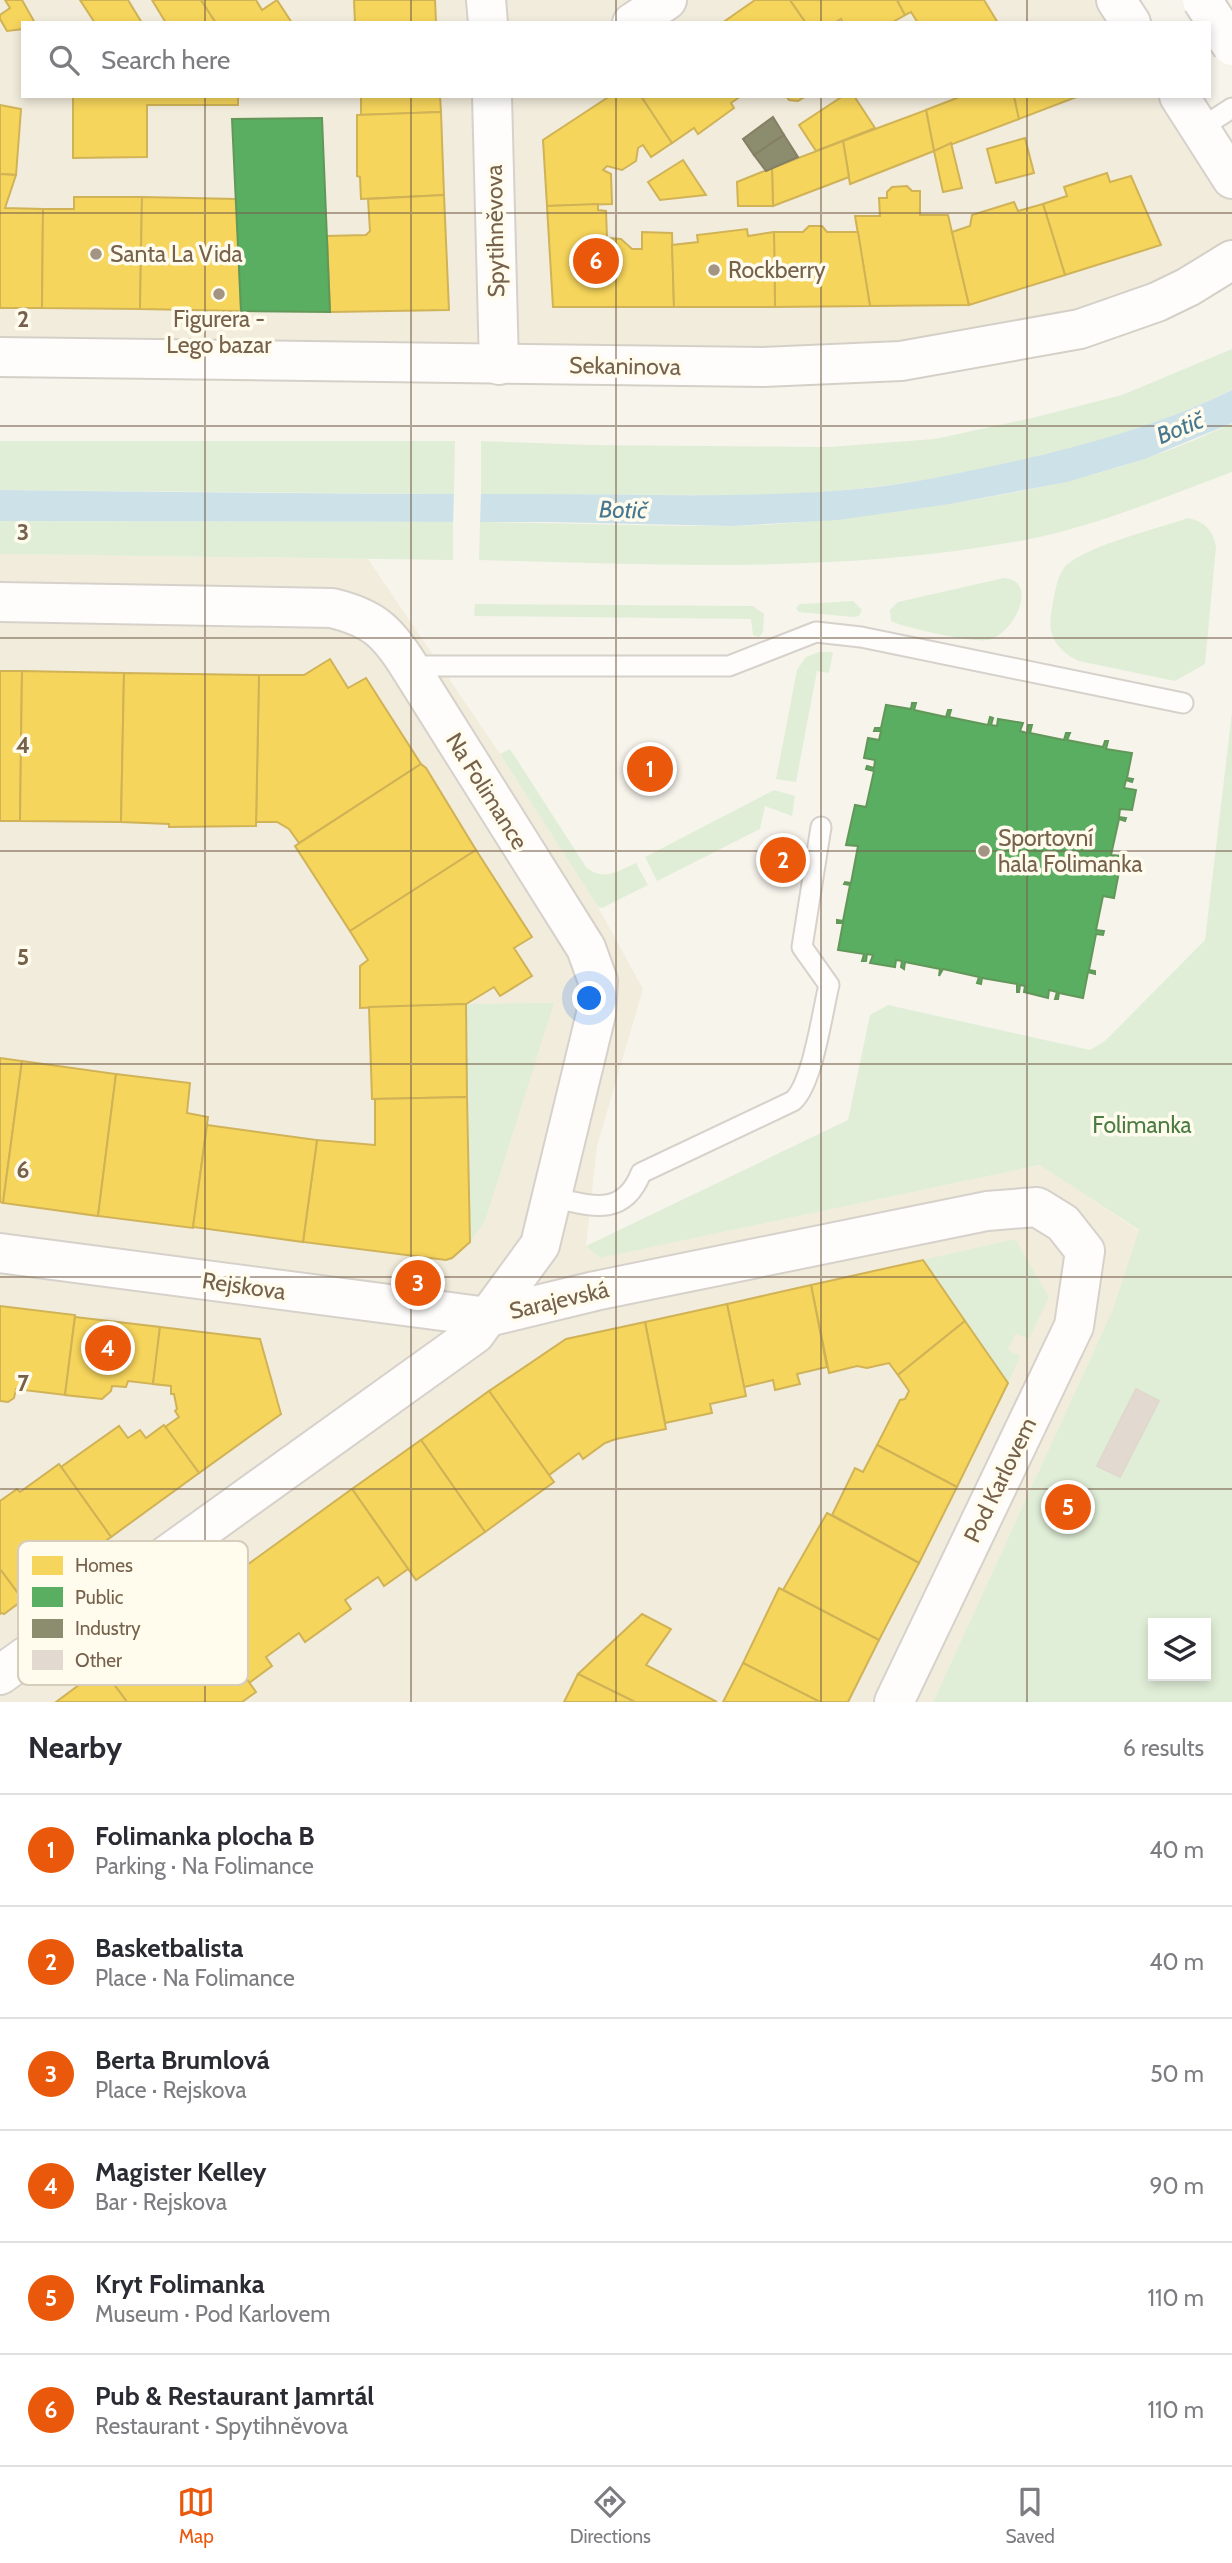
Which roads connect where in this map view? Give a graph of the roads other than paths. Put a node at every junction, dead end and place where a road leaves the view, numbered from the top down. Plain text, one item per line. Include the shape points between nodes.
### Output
1 (486, 0) edge
2 (667, 0) edge
3 (1116, 0) edge
4 (1202, 0) edge
5 (1232, 0) edge
6 (488, 21) edge
7 (635, 21) edge
8 (1130, 21) edge
9 (1200, 21) edge
10 (1232, 46) edge
11 (1181, 98) edge
12 (501, 102) edge
13 (1232, 108) edge
14 (1200, 128) junction
15 (1232, 179) edge
16 (1232, 260) edge
17 (0, 357) edge
18 (499, 365) junction
19 (0, 602) edge
20 (409, 666) junction
21 (1183, 703) dead end
22 (821, 827) dead end
23 (551, 1197) junction
24 (1084, 1251) joint
25 (0, 1254) edge
26 (488, 1317) junction
27 (187, 1541) edge
28 (18, 1662) edge
29 (0, 1675) edge
30 (894, 1702) edge

1 - 6 street
2 - 7 street
3 - 8 street
4 - 10 street, bridge
5 - 9 lane
11 - 14 street
12 - 18 street, Spytihněvova
13 - 14 lane
14 - 15 street
16 - 18 street, Sekaninova via 1157,302 1080,329 901,361 764,367
17 - 18 street, Sekaninova
19 - 20 street, Na Folimance via 332,608 381,628
20 - 21 lane via 729,666 817,632
20 - 23 street, Na Folimance via 586,948 598,981 596,1014
22 - 23 lane via 802,947 829,985 800,1095 641,1173 628,1195 608,1206
23 - 26 street, Na Folimance via 540,1245
24 - 26 street, Sarajevská via 1063,1223 1037,1208 987,1211
24 - 30 street, Pod Karlovem via 1074,1326
25 - 26 street, Rejskova
26 - 27 street, Sarajevská via 475,1335
28 - 29 street, Sarajevská

